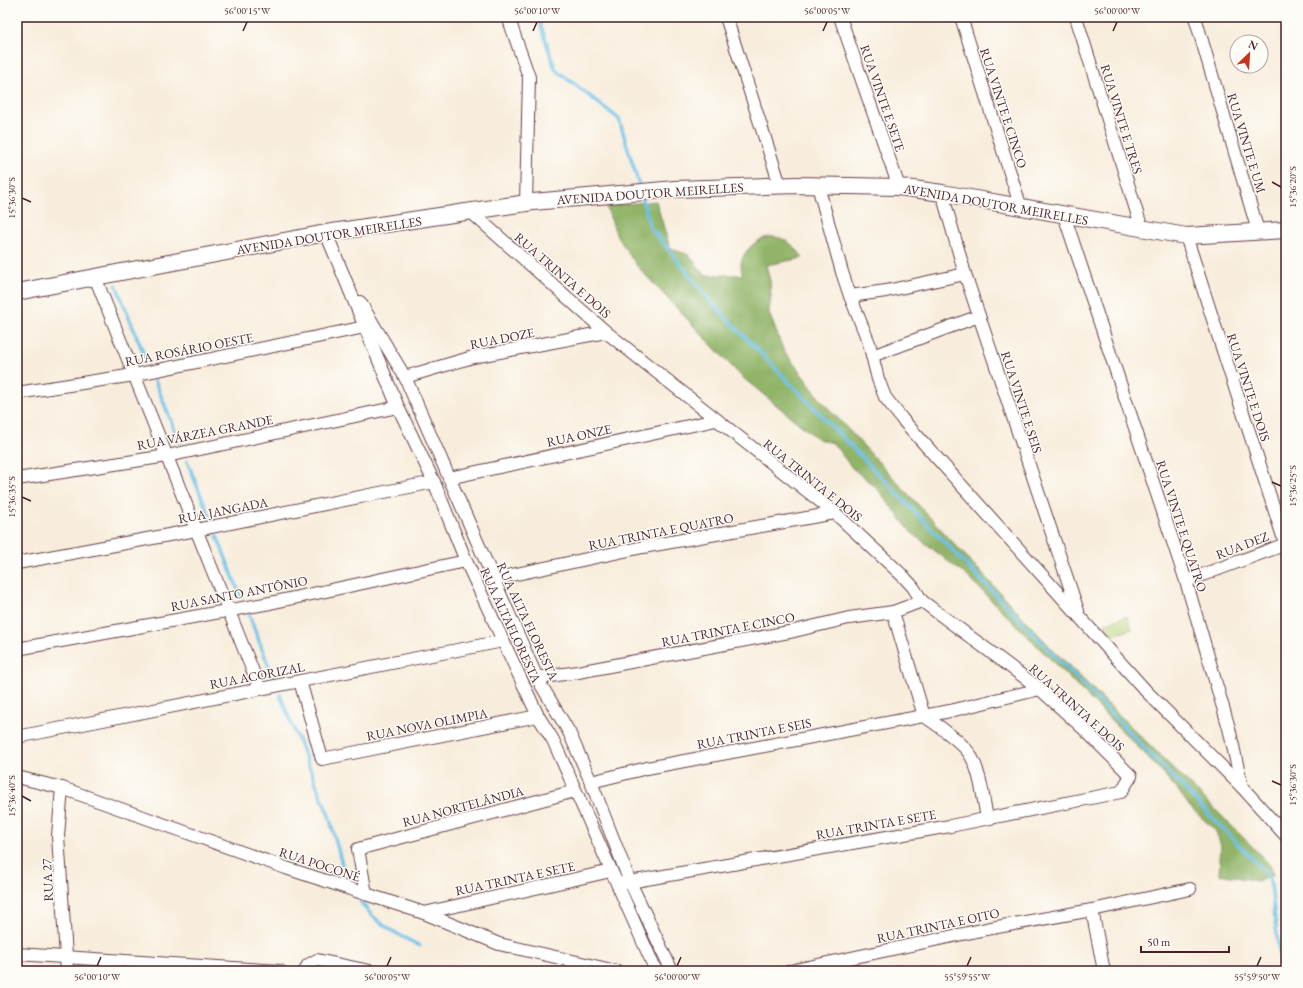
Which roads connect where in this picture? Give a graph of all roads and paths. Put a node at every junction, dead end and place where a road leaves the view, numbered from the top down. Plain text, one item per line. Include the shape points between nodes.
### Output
1 (508, 17) edge
2 (726, 17) edge
3 (840, 17) edge
4 (961, 17) edge
5 (1076, 17) edge
6 (1195, 17) edge
7 (780, 185) junction
8 (818, 186) junction
9 (899, 187) junction
10 (942, 193) junction
11 (526, 203) junction
12 (1021, 208) junction
13 (471, 212) junction
14 (1064, 215) junction
15 (1142, 229) junction
16 (1286, 230) edge
17 (1258, 231) junction
18 (326, 234) junction
19 (1186, 236) junction
20 (965, 274) junction
21 (95, 278) junction
22 (348, 287) junction
23 (17, 292) edge
24 (850, 296) junction
25 (979, 316) junction
26 (365, 327) junction
27 (606, 332) junction
28 (872, 356) junction
29 (134, 375) junction
30 (405, 377) junction
31 (17, 393) edge
32 (398, 406) junction
33 (716, 420) junction
34 (167, 456) junction
35 (449, 478) junction
36 (17, 479) edge
37 (434, 482) junction
38 (835, 513) junction
39 (196, 530) junction
40 (1286, 544) edge
41 (466, 561) junction
42 (17, 563) edge
43 (493, 579) junction
44 (1186, 582) junction
45 (922, 601) junction
46 (228, 609) junction
47 (893, 612) junction
48 (1081, 618) junction
49 (503, 641) junction
50 (17, 649) edge
51 (537, 678) junction
52 (300, 681) junction
53 (260, 689) junction
54 (1040, 689) junction
55 (538, 716) junction
56 (924, 716) junction
57 (568, 732) junction
58 (17, 737) edge
59 (553, 740) junction
60 (1131, 776) joint
61 (17, 777) edge
62 (591, 782) junction
63 (1242, 787) junction
64 (62, 788) junction
65 (575, 791) junction
66 (987, 818) junction
67 (1286, 836) edge
68 (611, 871) junction
69 (630, 882) junction
70 (618, 884) junction
71 (1190, 889) dead end
72 (366, 894) junction
73 (1092, 910) junction
74 (424, 913) junction
75 (17, 954) edge
76 (65, 957) junction
77 (67, 971) edge
78 (280, 971) edge
79 (305, 971) edge
80 (370, 971) edge
81 (616, 971) edge
82 (656, 971) edge
83 (672, 971) edge
84 (790, 971) edge
85 (1104, 971) edge

1 - 11 street via 529,76
2 - 7 street
3 - 9 street, RUA VINTE E SETE
4 - 12 street, RUA VINTE E CINCO
5 - 15 street, RUA VINTE E TRES
6 - 17 street, RUA VINTE E UM
7 - 8 street, AVENIDA DOUTOR MEIRELLES
7 - 11 street, AVENIDA DOUTOR MEIRELLES via 633,193
8 - 9 street, AVENIDA DOUTOR MEIRELLES
8 - 24 street
9 - 10 street, AVENIDA DOUTOR MEIRELLES
10 - 12 street, AVENIDA DOUTOR MEIRELLES
10 - 20 street, RUA VINTE E SEIS
11 - 13 street, AVENIDA DOUTOR MEIRELLES
12 - 14 street, AVENIDA DOUTOR MEIRELLES
13 - 18 street, AVENIDA DOUTOR MEIRELLES
13 - 27 street, RUA TRINTA E DOIS
14 - 15 street, AVENIDA DOUTOR MEIRELLES
14 - 44 street, RUA VINTE E QUATRO
15 - 19 street, AVENIDA DOUTOR MEIRELLES
16 - 17 street, AVENIDA DOUTOR MEIRELLES
17 - 19 street, AVENIDA DOUTOR MEIRELLES
18 - 21 street, AVENIDA DOUTOR MEIRELLES
18 - 22 street, RUA ALTAFLORESTA
19 - 40 street, RUA VINTE E DOIS
20 - 24 street
20 - 25 street, RUA VINTE E SEIS
21 - 23 street, AVENIDA DOUTOR MEIRELLES
21 - 29 street
22 - 26 street, RUA ALTAFLORESTA
22 - 30 street, RUA ALTA FLORESTA via 366,310
24 - 28 street
25 - 28 street
25 - 48 street, RUA VINTE E SEIS
26 - 29 street, RUA ROSÁRIO OESTE
26 - 32 street, RUA ALTAFLORESTA
27 - 30 street, RUA DOZE via 473,357
27 - 33 street, RUA TRINTA E DOIS
28 - 48 street via 885,397 902,419
29 - 31 street, RUA ROSÁRIO OESTE
29 - 34 street
30 - 35 street, RUA ALTA FLORESTA
32 - 34 street, RUA VÁRZEA GRANDE
32 - 37 street, RUA ALTAFLORESTA
33 - 35 street, RUA ONZE
33 - 38 street, RUA TRINTA E DOIS
34 - 36 street, RUA VÁRZEA GRANDE
34 - 39 street
35 - 43 street, RUA ALTA FLORESTA
37 - 39 street, RUA JANGADA
37 - 41 street, RUA ALTAFLORESTA
38 - 43 street, RUA TRINTA E QUATRO via 643,547
38 - 45 street, RUA TRINTA E DOIS via 913,586
39 - 42 street, RUA JANGADA
39 - 46 street
40 - 44 street, RUA DEZ
41 - 46 street, RUA SANTO ANTÔNIO via 270,603
41 - 49 street, RUA ALTAFLORESTA
43 - 51 street, RUA ALTA FLORESTA
44 - 63 street, RUA VINTE E QUATRO via 1229,728
45 - 47 street, RUA TRINTA E CINCO
45 - 54 street, RUA TRINTA E DOIS
46 - 50 street, RUA SANTO ANTÔNIO
46 - 53 street
47 - 51 street, RUA TRINTA E CINCO via 849,618 794,631
47 - 56 street
48 - 63 street via 1146,691
49 - 52 street, RUA ACORIZAL
49 - 55 street, RUA ALTAFLORESTA
51 - 57 street, RUA ALTA FLORESTA
52 - 53 street, RUA ACORIZAL
52 - 55 street, RUA NOVA OLIMPIA via 322,759
53 - 58 street, RUA ACORIZAL
54 - 56 street
54 - 60 street, RUA TRINTA E DOIS
55 - 59 street, RUA ALTAFLORESTA
56 - 62 street, RUA TRINTA E SEIS via 647,768
56 - 66 street via 940,726 970,755 979,779
57 - 59 street
57 - 62 street, RUA ALTA FLORESTA
59 - 65 street, RUA ALTAFLORESTA
60 - 66 street, RUA TRINTA E SETE via 1121,792
61 - 64 street, RUA POCONÉ
62 - 69 street, RUA ALTA FLORESTA
63 - 67 street, RUA VINTE E QUATRO
64 - 72 street, RUA POCONÉ
64 - 76 street, RUA 27 via 58,836
65 - 68 street, RUA ALTAFLORESTA
65 - 72 street, RUA NORTELÂNDIA via 358,849
66 - 69 street, RUA TRINTA E SETE
68 - 70 street, RUA ALTAFLORESTA
68 - 74 street, RUA TRINTA E SETE
69 - 70 street, RUA TRINTA E SETE
69 - 83 street, RUA ALTA FLORESTA
70 - 82 street, RUA ALTAFLORESTA
71 - 73 street, RUA TRINTA E OITO
72 - 74 street, RUA POCONÉ
73 - 84 street, RUA TRINTA E OITO via 986,929
73 - 85 street
74 - 81 street, RUA POCONÉ via 499,944
75 - 76 street
76 - 77 street, RUA 27
76 - 78 street
79 - 80 street via 308,965 317,960

